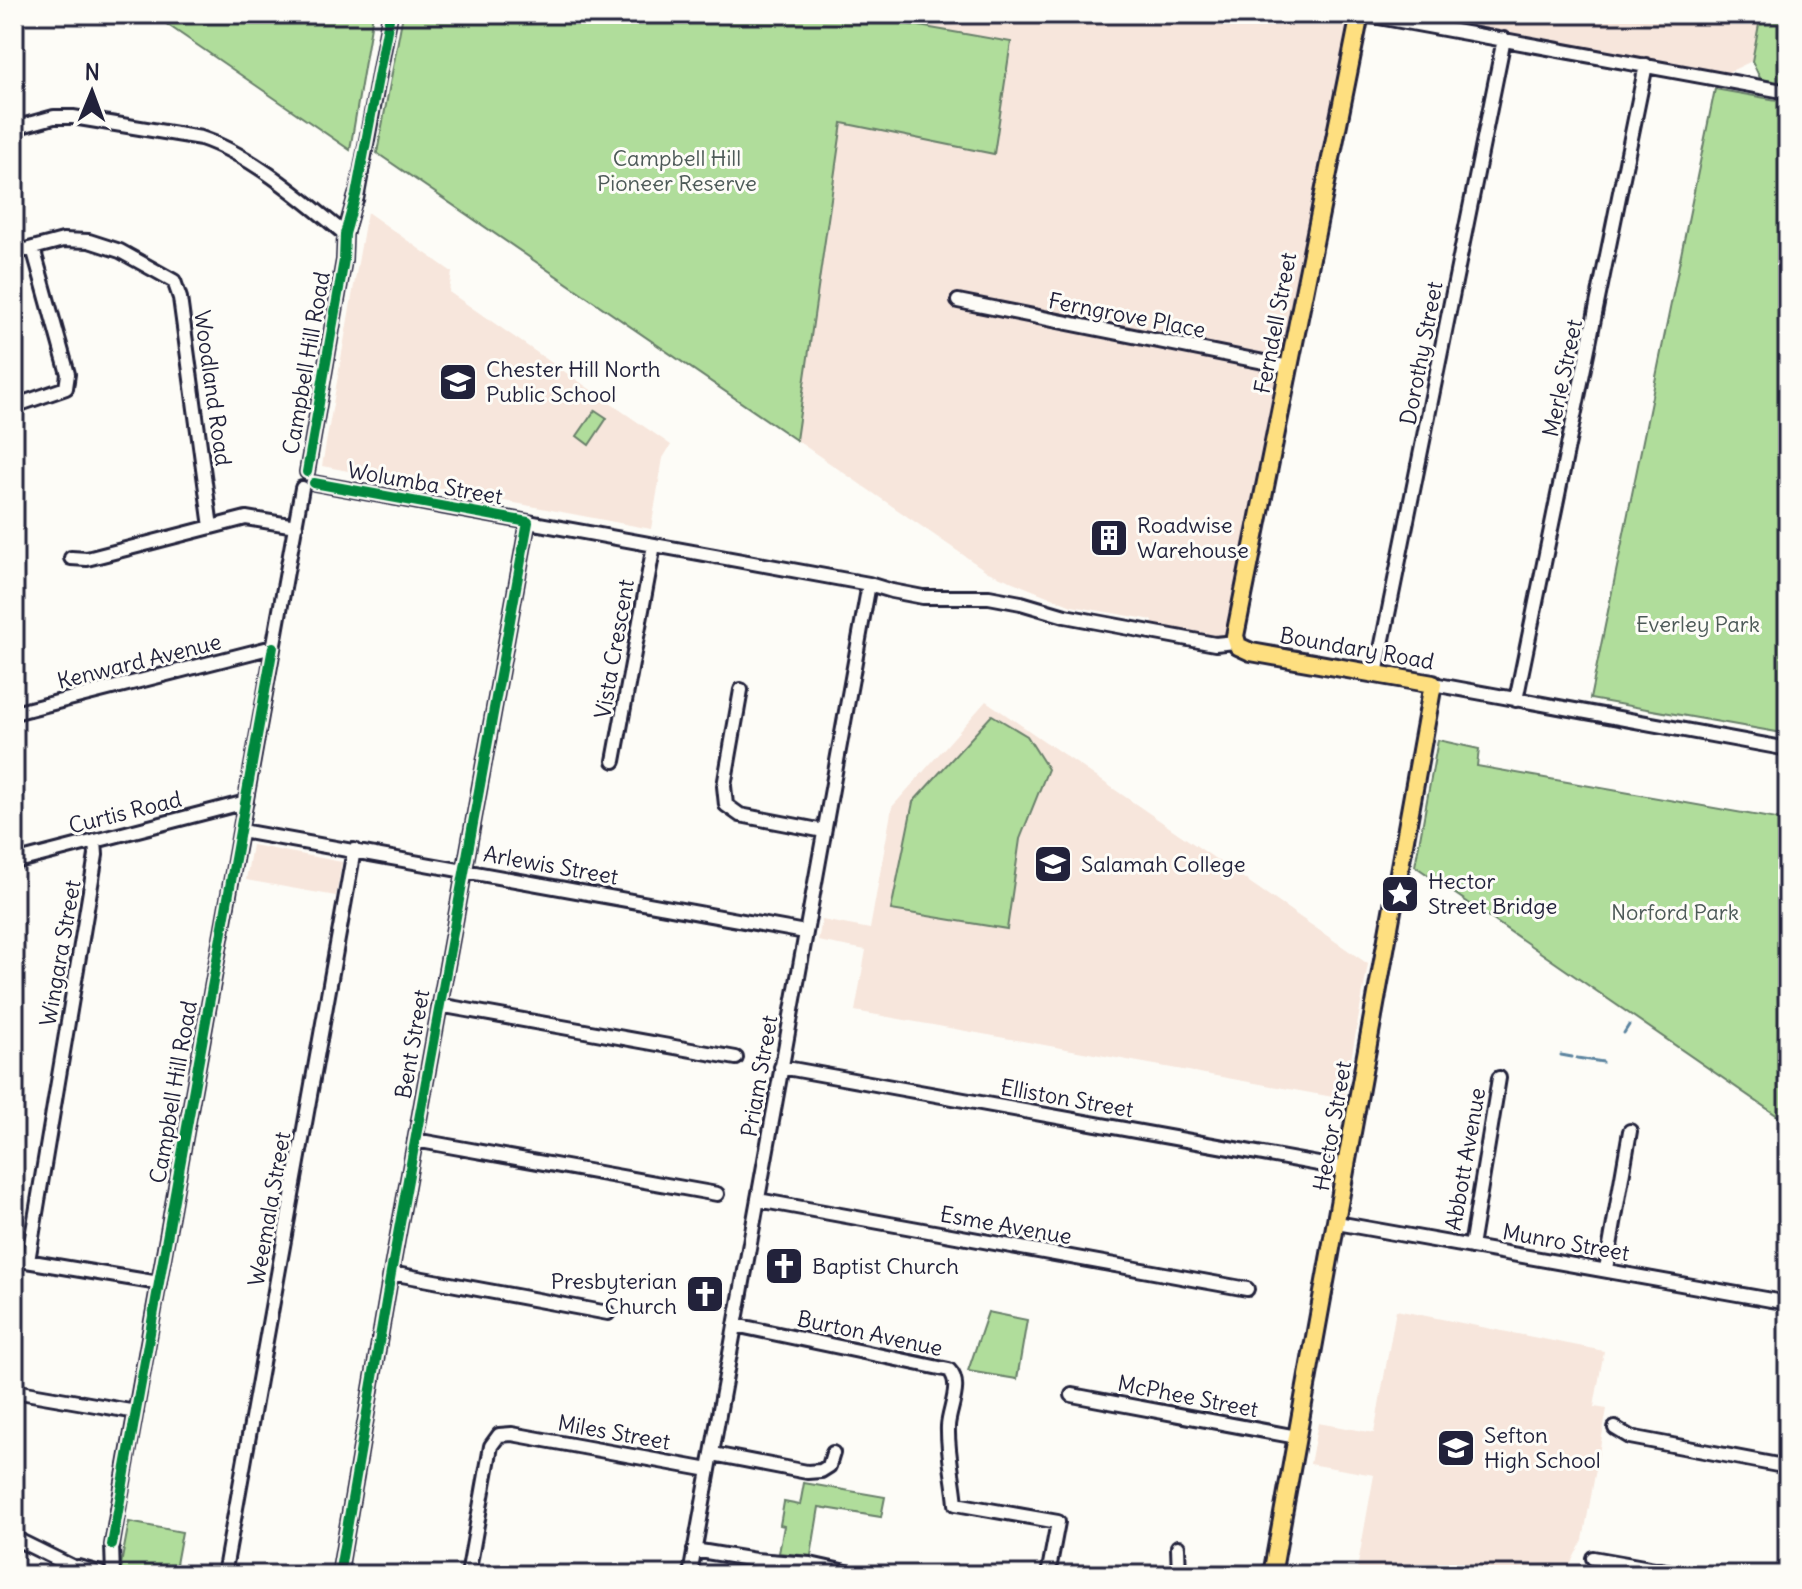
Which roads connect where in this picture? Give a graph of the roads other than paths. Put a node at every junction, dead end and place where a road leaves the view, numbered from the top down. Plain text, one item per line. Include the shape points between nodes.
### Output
1 (390, 14) edge
2 (1361, 14) edge
3 (1504, 39) junction
4 (1646, 65) junction
5 (1788, 92) edge
6 (14, 128) edge
7 (354, 201) junction
8 (312, 207) junction
9 (345, 234) junction
10 (33, 248) junction
11 (14, 253) edge
12 (344, 260) junction
13 (958, 301) dead end
14 (1289, 367) junction
15 (14, 406) edge
16 (308, 481) junction
17 (528, 522) junction
18 (296, 526) junction
19 (211, 527) junction
20 (654, 545) junction
21 (71, 558) dead end
22 (869, 584) junction
23 (923, 597) joint
24 (1236, 642) junction
25 (273, 647) junction
26 (1376, 674) junction
27 (1433, 684) junction
28 (741, 690) dead end
29 (1516, 700) junction
30 (14, 713) edge
31 (1788, 749) edge
32 (614, 761) dead end
33 (246, 802) junction
34 (241, 831) junction
35 (824, 831) junction
36 (95, 841) junction
37 (354, 850) junction
38 (14, 862) edge
39 (465, 869) junction
40 (805, 932) junction
41 (439, 1005) junction
42 (736, 1058) dead end
43 (781, 1067) junction
44 (1499, 1078) dead end
45 (1630, 1131) dead end
46 (415, 1140) junction
47 (1346, 1169) junction
48 (717, 1194) dead end
49 (758, 1200) junction
50 (1337, 1223) junction
51 (1471, 1247) junction
52 (14, 1259) edge
53 (28, 1261) junction
54 (1606, 1269) junction
55 (391, 1273) junction
56 (159, 1283) junction
57 (1247, 1289) dead end
58 (1788, 1303) edge
59 (608, 1313) dead end
60 (735, 1325) junction
61 (14, 1391) edge
62 (1072, 1395) dead end
63 (136, 1412) junction
64 (1615, 1428) dead end
65 (1297, 1437) junction
66 (833, 1453) dead end
67 (713, 1454) junction
68 (1788, 1467) edge
69 (709, 1470) junction
70 (14, 1538) edge
71 (1178, 1547) dead end
72 (694, 1550) junction
73 (1593, 1558) dead end
74 (71, 1566) junction
75 (105, 1574) edge
76 (84, 1575) edge
77 (224, 1575) edge
78 (339, 1575) edge
79 (468, 1575) edge
80 (690, 1575) edge
81 (860, 1575) edge
82 (1048, 1575) edge
83 (1179, 1575) edge
84 (1272, 1575) edge
85 (1689, 1575) edge

1 - 7 street, Campbell Hill Road
2 - 3 street
2 - 14 main road, Ferndell Street
3 - 4 street
3 - 26 street, Dorothy Street
4 - 5 street
4 - 29 street, Merle Street
6 - 8 street via 73,117 201,138 229,150
7 - 8 street via 338,214
7 - 9 street, Campbell Hill Road
7 - 12 street, Campbell Hill Road
8 - 9 street
9 - 12 street, Campbell Hill Road
10 - 11 street, Woodland Road
10 - 15 street via 68,374 66,388
10 - 19 street, Woodland Road via 63,240 89,241 120,251 174,281
12 - 16 street, Campbell Hill Road
13 - 14 street, Ferngrove Place
14 - 24 main road, Ferndell Street
16 - 17 street, Wolumba Street
16 - 18 street, Campbell Hill Road
17 - 20 street, Wolumba Street
17 - 39 street, Bent Street
18 - 19 street via 246,518
18 - 25 street, Campbell Hill Road
19 - 21 street via 87,559
20 - 22 street, Wolumba Street
20 - 32 street, Vista Crescent
22 - 23 street, Wolumba Street
22 - 35 street, Priam Street
23 - 24 street, Boundary Road via 989,597 1215,644
24 - 26 main road, Boundary Road via 1251,652
25 - 30 street, Kenward Avenue
25 - 33 street, Campbell Hill Road
26 - 27 main road, Boundary Road
27 - 29 street, Boundary Road
27 - 47 main road, Hector Street
28 - 35 street via 724,786 726,805 740,815
29 - 31 street, Boundary Road
33 - 34 street, Campbell Hill Road
33 - 36 street, Curtis Road
34 - 37 street, Arlewis Street
34 - 56 street, Campbell Hill Road
35 - 40 street, Priam Street
36 - 38 street, Curtis Road
36 - 53 street, Wingara Street
37 - 39 street, Arlewis Street
37 - 77 street, Weemala Street
39 - 40 street, Arlewis Street
39 - 41 street, Bent Street
40 - 43 street, Priam Street
41 - 42 street
41 - 46 street, Bent Street
43 - 47 street, Elliston Street
43 - 49 street, Priam Street
44 - 51 street, Abbott Avenue
45 - 54 street
46 - 48 street
46 - 55 street, Bent Street
47 - 50 main road, Hector Street
49 - 57 street, Esme Avenue
49 - 60 street, Priam Street
50 - 51 street, Munro Street
50 - 65 main road, Hector Street
51 - 54 street, Munro Street
52 - 53 street
53 - 56 street
54 - 58 street, Munro Street
55 - 59 street
55 - 78 street, Bent Street
56 - 63 street, Campbell Hill Road
60 - 67 street, Priam Street
60 - 82 street, Burton Avenue via 949,1370 955,1384 948,1426 956,1504 1058,1522
61 - 63 street
62 - 65 street, McPhee Street
63 - 75 street, Campbell Hill Road
64 - 68 street via 1630,1437
65 - 84 main road, Hector Street
66 - 67 street via 829,1466 813,1472
67 - 69 street, Priam Street
69 - 72 street, Priam Street
69 - 79 street, Miles Street via 499,1435 491,1446
70 - 74 street
71 - 83 street
72 - 80 street, Priam Street
72 - 81 street
73 - 85 street
74 - 75 street
74 - 76 street

